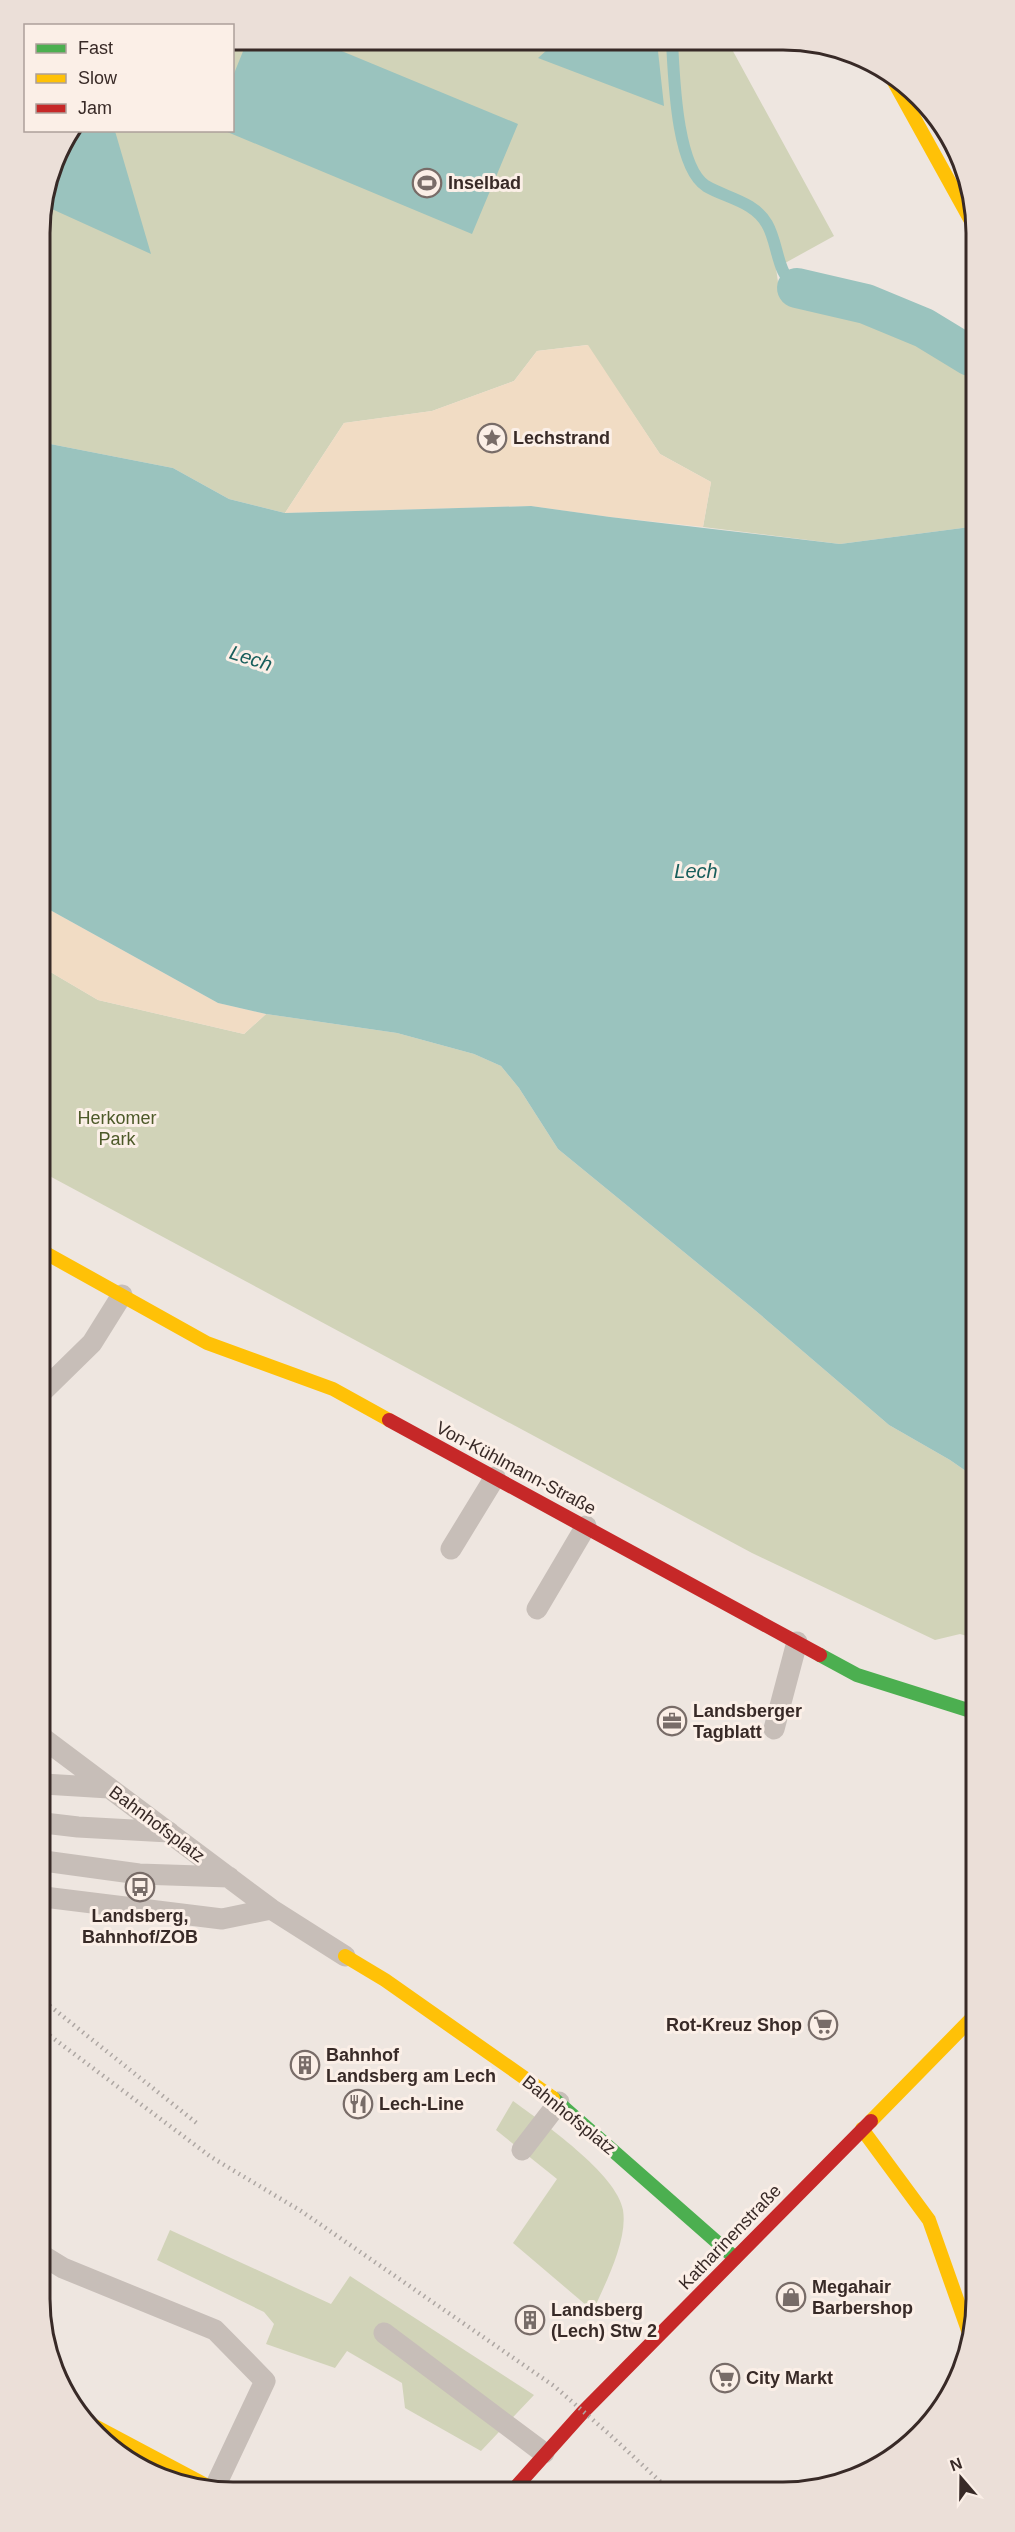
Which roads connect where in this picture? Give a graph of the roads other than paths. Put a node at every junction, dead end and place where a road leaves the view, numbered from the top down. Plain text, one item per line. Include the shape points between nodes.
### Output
1 (900, 93) edge
2 (964, 208) edge
3 (50, 1255) edge
4 (122, 1295) junction
5 (50, 1384) edge
6 (495, 1477) junction
7 (586, 1526) junction
8 (451, 1549) dead end
9 (537, 1609) dead end
10 (797, 1642) junction
11 (965, 1709) edge
12 (774, 1730) dead end
13 (50, 1745) edge
14 (50, 1784) edge
15 (110, 1788) junction
16 (50, 1824) edge
17 (169, 1832) junction
18 (50, 1862) edge
19 (229, 1877) junction
20 (50, 1898) edge
21 (271, 1909) junction
22 (345, 1956) joint
23 (965, 2025) edge
24 (559, 2102) junction
25 (862, 2129) junction
26 (522, 2150) dead end
27 (735, 2258) junction
28 (50, 2260) edge
29 (964, 2319) edge
30 (384, 2333) dead end
31 (107, 2433) edge
32 (544, 2453) junction
33 (193, 2478) edge
34 (218, 2482) edge
35 (520, 2482) edge

1 - 2 street
3 - 4 street, Von-Kühlmann-Straße
4 - 5 lane via 92,1343
4 - 6 street, Von-Kühlmann-Straße via 207,1343 333,1389
6 - 7 street, Von-Kühlmann-Straße
6 - 8 lane
7 - 9 lane
7 - 10 street, Von-Kühlmann-Straße
10 - 11 street, Von-Kühlmann-Straße via 857,1675
10 - 12 lane
13 - 15 lane, Bahnhofsplatz
14 - 15 lane
15 - 17 lane, Bahnhofsplatz
16 - 17 lane
17 - 19 lane, Bahnhofsplatz
18 - 19 lane via 139,1874
19 - 21 lane, Bahnhofsplatz
20 - 21 lane via 222,1919
21 - 22 lane, Bahnhofsplatz
22 - 24 street, Bahnhofsplatz via 386,1980
23 - 25 street, Katharinenstraße
24 - 26 lane
24 - 27 street, Bahnhofsplatz
25 - 27 street, Katharinenstraße
25 - 29 street via 929,2220
27 - 32 street, Katharinenstraße
28 - 34 lane via 215,2330 266,2381
30 - 32 lane
31 - 33 street
32 - 35 street, Katharinenstraße

